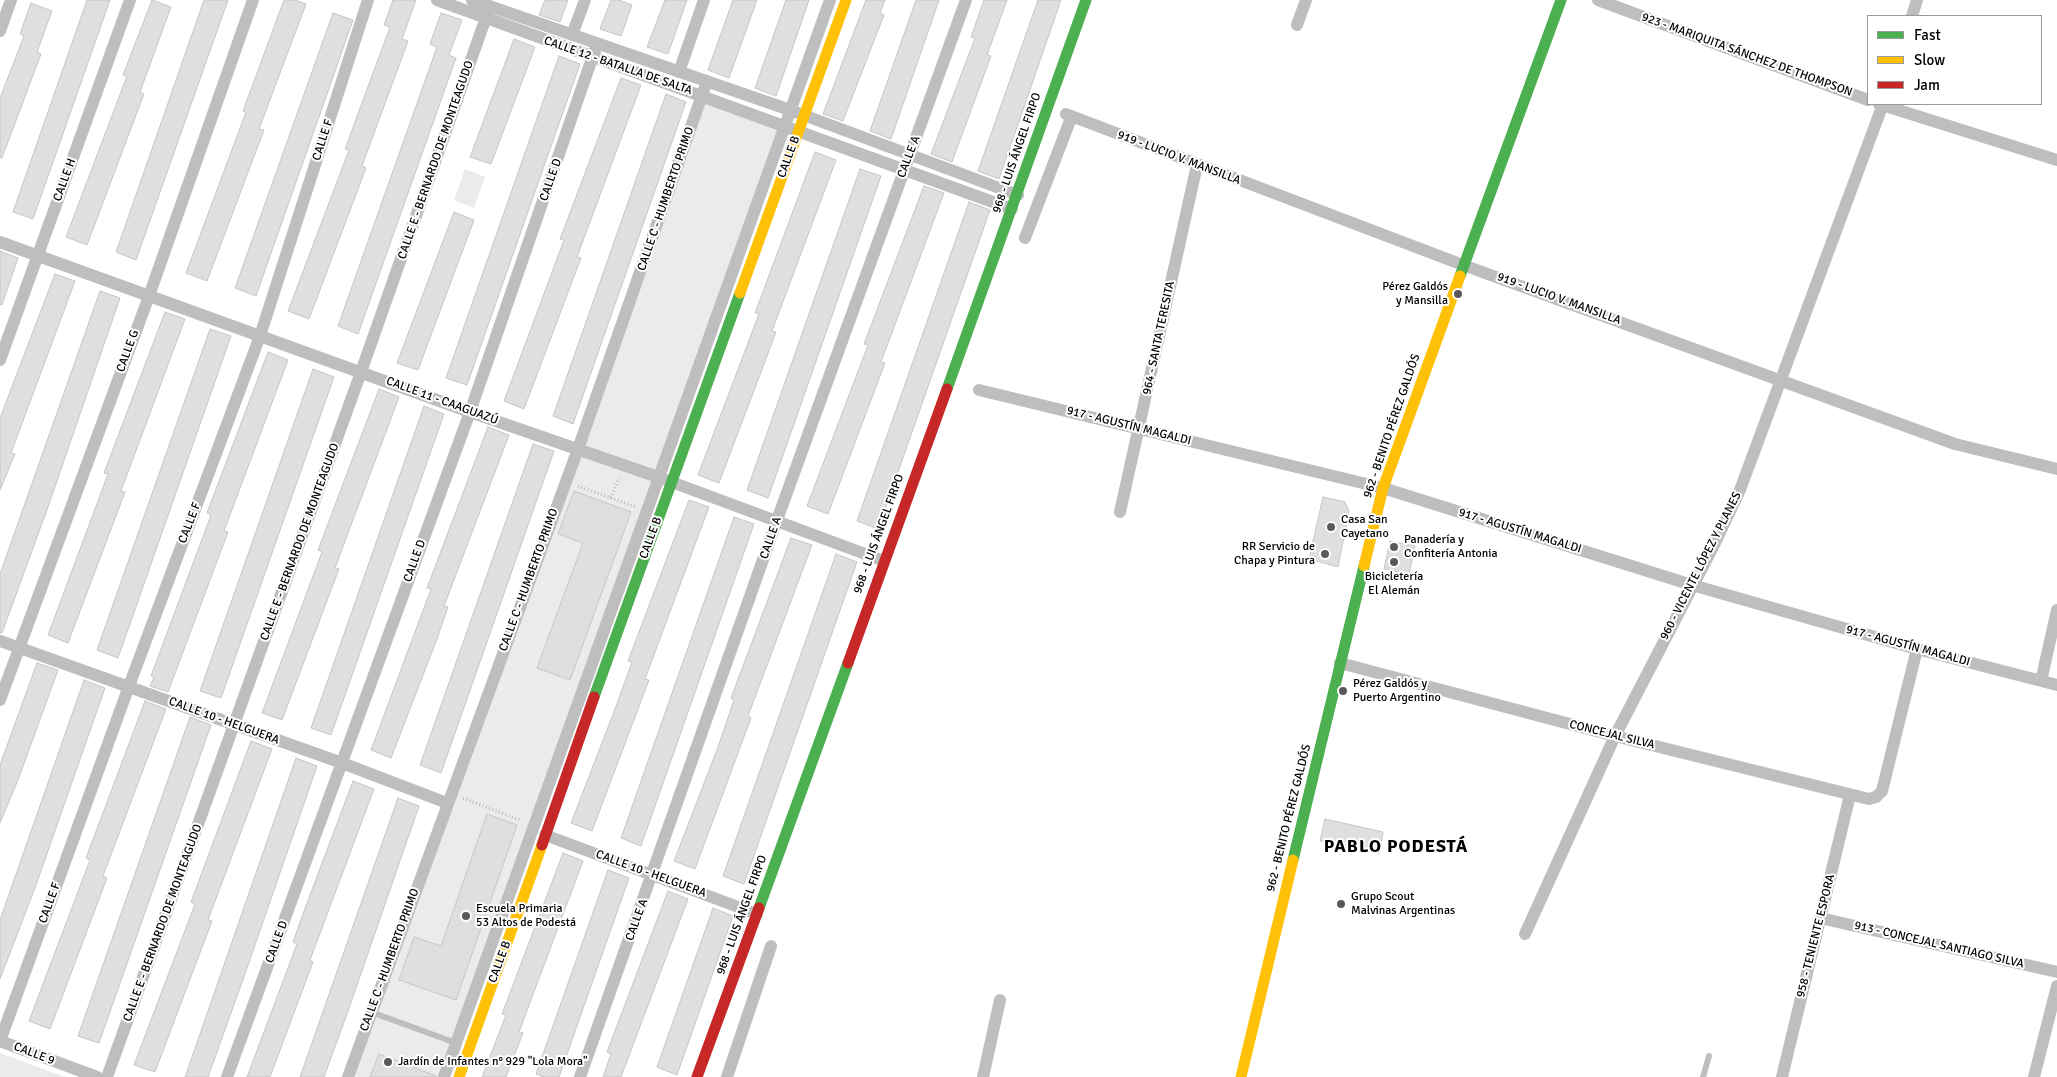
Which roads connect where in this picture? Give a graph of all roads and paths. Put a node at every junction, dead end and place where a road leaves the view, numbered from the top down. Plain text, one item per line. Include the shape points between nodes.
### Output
1 (10, 0) edge
2 (130, 0) edge
3 (252, 0) edge
4 (368, 0) edge
5 (437, 0) edge
6 (472, 0) edge
7 (585, 0) edge
8 (704, 0) edge
9 (830, 0) edge
10 (846, 0) edge
11 (966, 0) edge
12 (1086, 0) edge
13 (1306, 0) edge
14 (1561, 0) edge
15 (1598, 0) edge
16 (1917, 0) edge
17 (490, 6) junction
18 (1912, 15) edge
19 (485, 18) junction
20 (1296, 25) dead end
21 (0, 31) edge
22 (572, 35) junction
23 (597, 44) junction
24 (593, 58) junction
25 (678, 72) junction
26 (707, 82) junction
27 (702, 95) junction
28 (1867, 100) edge
29 (1882, 105) edge
30 (1885, 105) edge
31 (790, 110) junction
32 (805, 116) junction
33 (785, 126) junction
34 (798, 131) junction
35 (911, 154) junction
36 (2057, 160) edge
37 (1197, 165) junction
38 (904, 168) junction
39 (1018, 195) junction
40 (1012, 209) junction
41 (1025, 238) dead end
42 (0, 242) edge
43 (38, 255) junction
44 (1463, 265) junction
45 (149, 296) junction
46 (260, 336) junction
47 (0, 360) edge
48 (361, 372) junction
49 (1780, 378) junction
50 (979, 390) dead end
51 (470, 412) junction
52 (1139, 428) junction
53 (578, 449) junction
54 (623, 466) junction
55 (2057, 469) edge
56 (658, 477) junction
57 (566, 481) junction
58 (671, 482) junction
59 (1383, 488) junction
60 (611, 498) junction
61 (646, 511) junction
62 (1120, 512) dead end
63 (777, 520) junction
64 (884, 561) junction
65 (1692, 585) junction
66 (2057, 610) edge
67 (0, 641) edge
68 (18, 647) junction
69 (1917, 649) junction
70 (1340, 663) junction
71 (2041, 681) junction
72 (2057, 685) edge
73 (129, 686) junction
74 (0, 700) edge
75 (234, 726) junction
76 (1615, 736) junction
77 (342, 763) junction
78 (1850, 795) junction
79 (449, 798) junction
80 (534, 826) junction
81 (545, 835) junction
82 (653, 875) junction
83 (757, 914) junction
84 (1820, 918) junction
85 (1525, 934) dead end
86 (771, 946) dead end
87 (2057, 972) edge
88 (2057, 986) edge
89 (1000, 1000) dead end
90 (370, 1012) junction
91 (0, 1041) edge
92 (456, 1043) junction
93 (1709, 1056) dead end
94 (80, 1074) edge
95 (97, 1077) edge
96 (107, 1077) edge
97 (228, 1077) edge
98 (348, 1077) edge
99 (444, 1077) edge
100 (459, 1077) edge
101 (580, 1077) edge
102 (697, 1077) edge
103 (727, 1077) edge
104 (983, 1077) edge
105 (1241, 1077) edge
106 (1703, 1077) edge
107 (1782, 1077) edge
108 (2034, 1077) edge

1 - 21 street
2 - 43 street, CALLE H
3 - 45 street, CALLE G
4 - 46 street, CALLE F
5 - 19 street, CALLE 12 - BATALLA DE SALTA
6 - 17 street, CALLE 12 - BATALLA DE SALTA
7 - 22 street
8 - 25 street
9 - 31 street, CALLE B
10 - 32 street, CALLE B
11 - 35 street, CALLE A
12 - 39 street, 968 - LUIS ÁNGEL FIRPO
13 - 20 street
14 - 44 street, 962 - BENITO PÉREZ GALDÓS
15 - 28 street, 923 - MARIQUITA SÁNCHEZ DE THOMPSON
16 - 18 street
17 - 19 street, CALLE E - BERNARDO DE MONTEAGUDO
17 - 22 street, CALLE 12 - BATALLA DE SALTA
19 - 24 street, CALLE 12 - BATALLA DE SALTA
19 - 48 street, CALLE E - BERNARDO DE MONTEAGUDO
22 - 23 street, CALLE 12 - BATALLA DE SALTA
23 - 24 street, CALLE D
23 - 25 street, CALLE 12 - BATALLA DE SALTA
24 - 27 street, CALLE 12 - BATALLA DE SALTA
24 - 51 street, CALLE D
25 - 26 street, CALLE 12 - BATALLA DE SALTA
26 - 27 street, CALLE C - HUMBERTO PRIMO
26 - 31 street, CALLE 12 - BATALLA DE SALTA
27 - 33 street, CALLE 12 - BATALLA DE SALTA
27 - 53 street, CALLE C - HUMBERTO PRIMO
29 - 49 street, 960 - VICENTE LÓPEZ Y PLANES
30 - 36 street
31 - 32 street, CALLE 12 - BATALLA DE SALTA
31 - 33 street, CALLE B
32 - 34 street, CALLE B
32 - 35 street, CALLE 12 - BATALLA DE SALTA
33 - 34 street, CALLE 12 - BATALLA DE SALTA
33 - 56 street, CALLE B
34 - 38 street, CALLE 12 - BATALLA DE SALTA
34 - 58 street, CALLE B
35 - 38 street, CALLE A
35 - 39 street, CALLE 12 - BATALLA DE SALTA
37 - 41 street, 919 - LUCIO V. MANSILLA via 1069,116
37 - 44 street, 919 - LUCIO V. MANSILLA
37 - 52 street, 964 - SANTA TERESITA
38 - 40 street, CALLE 12 - BATALLA DE SALTA
38 - 63 street, CALLE A
39 - 40 street, 968 - LUIS ÁNGEL FIRPO
40 - 64 street, 968 - LUIS ÁNGEL FIRPO
42 - 43 street, CALLE 11 - CAAGUAZÚ
43 - 45 street, CALLE 11 - CAAGUAZÚ
43 - 47 street, CALLE H
44 - 49 street, 919 - LUCIO V. MANSILLA
44 - 59 street, 962 - BENITO PÉREZ GALDÓS
45 - 46 street, CALLE 11 - CAAGUAZÚ
45 - 68 street, CALLE G
46 - 48 street, CALLE 11 - CAAGUAZÚ
46 - 73 street, CALLE F
48 - 51 street, CALLE 11 - CAAGUAZÚ
48 - 75 street, CALLE E - BERNARDO DE MONTEAGUDO
49 - 55 street, 919 - LUCIO V. MANSILLA via 1964,446
49 - 65 street, 960 - VICENTE LÓPEZ Y PLANES via 1740,490
50 - 52 street, 917 - AGUSTÍN MAGALDI
51 - 53 street, CALLE 11 - CAAGUAZÚ
51 - 77 street, CALLE D
52 - 59 street, 917 - AGUSTÍN MAGALDI
52 - 62 street, 964 - SANTA TERESITA
53 - 54 street, CALLE 11 - CAAGUAZÚ
53 - 57 street, CALLE C - HUMBERTO PRIMO
54 - 56 street, CALLE 11 - CAAGUAZÚ
54 - 60 path
56 - 58 street, CALLE 11 - CAAGUAZÚ
56 - 61 street, CALLE B
57 - 60 path
57 - 79 street, CALLE C - HUMBERTO PRIMO
58 - 63 street, CALLE 11 - CAAGUAZÚ
58 - 81 street, CALLE B
59 - 65 street, 917 - AGUSTÍN MAGALDI
59 - 70 street, 962 - BENITO PÉREZ GALDÓS
60 - 61 path
61 - 80 street, CALLE B
63 - 64 street, CALLE 11 - CAAGUAZÚ
63 - 82 street, CALLE A
64 - 83 street, 968 - LUIS ÁNGEL FIRPO
65 - 69 street, 917 - AGUSTÍN MAGALDI
65 - 76 street, 960 - VICENTE LÓPEZ Y PLANES
66 - 71 street
67 - 68 street, CALLE 10 - HELGUERA
68 - 73 street, CALLE 10 - HELGUERA
68 - 74 street, CALLE G
69 - 71 street, 917 - AGUSTÍN MAGALDI
69 - 78 street, CONCEJAL SILVA via 1882,791 1869,799
70 - 76 street, CONCEJAL SILVA
70 - 105 street, 962 - BENITO PÉREZ GALDÓS
71 - 72 street, 917 - AGUSTÍN MAGALDI
73 - 75 street, CALLE 10 - HELGUERA
73 - 91 street, CALLE F
75 - 77 street, CALLE 10 - HELGUERA
75 - 96 street, CALLE E - BERNARDO DE MONTEAGUDO
76 - 78 street, CONCEJAL SILVA
76 - 85 street, 960 - VICENTE LÓPEZ Y PLANES
77 - 79 street, CALLE 10 - HELGUERA
77 - 97 street, CALLE D
78 - 84 street, 958 - TENIENTE ESPORA
79 - 80 path
79 - 90 street, CALLE C - HUMBERTO PRIMO
80 - 92 street, CALLE B
81 - 82 street, CALLE 10 - HELGUERA
81 - 100 street, CALLE B
82 - 83 street, CALLE 10 - HELGUERA
82 - 101 street, CALLE A
83 - 102 street, 968 - LUIS ÁNGEL FIRPO
84 - 87 street, 913 - CONCEJAL SANTIAGO SILVA
84 - 107 street, 958 - TENIENTE ESPORA
86 - 103 street
88 - 108 street
89 - 104 street
90 - 92 lane
90 - 98 street, CALLE C - HUMBERTO PRIMO
91 - 94 street, CALLE 9
92 - 99 street, CALLE B
93 - 106 lane
94 - 95 street, CALLE 9

